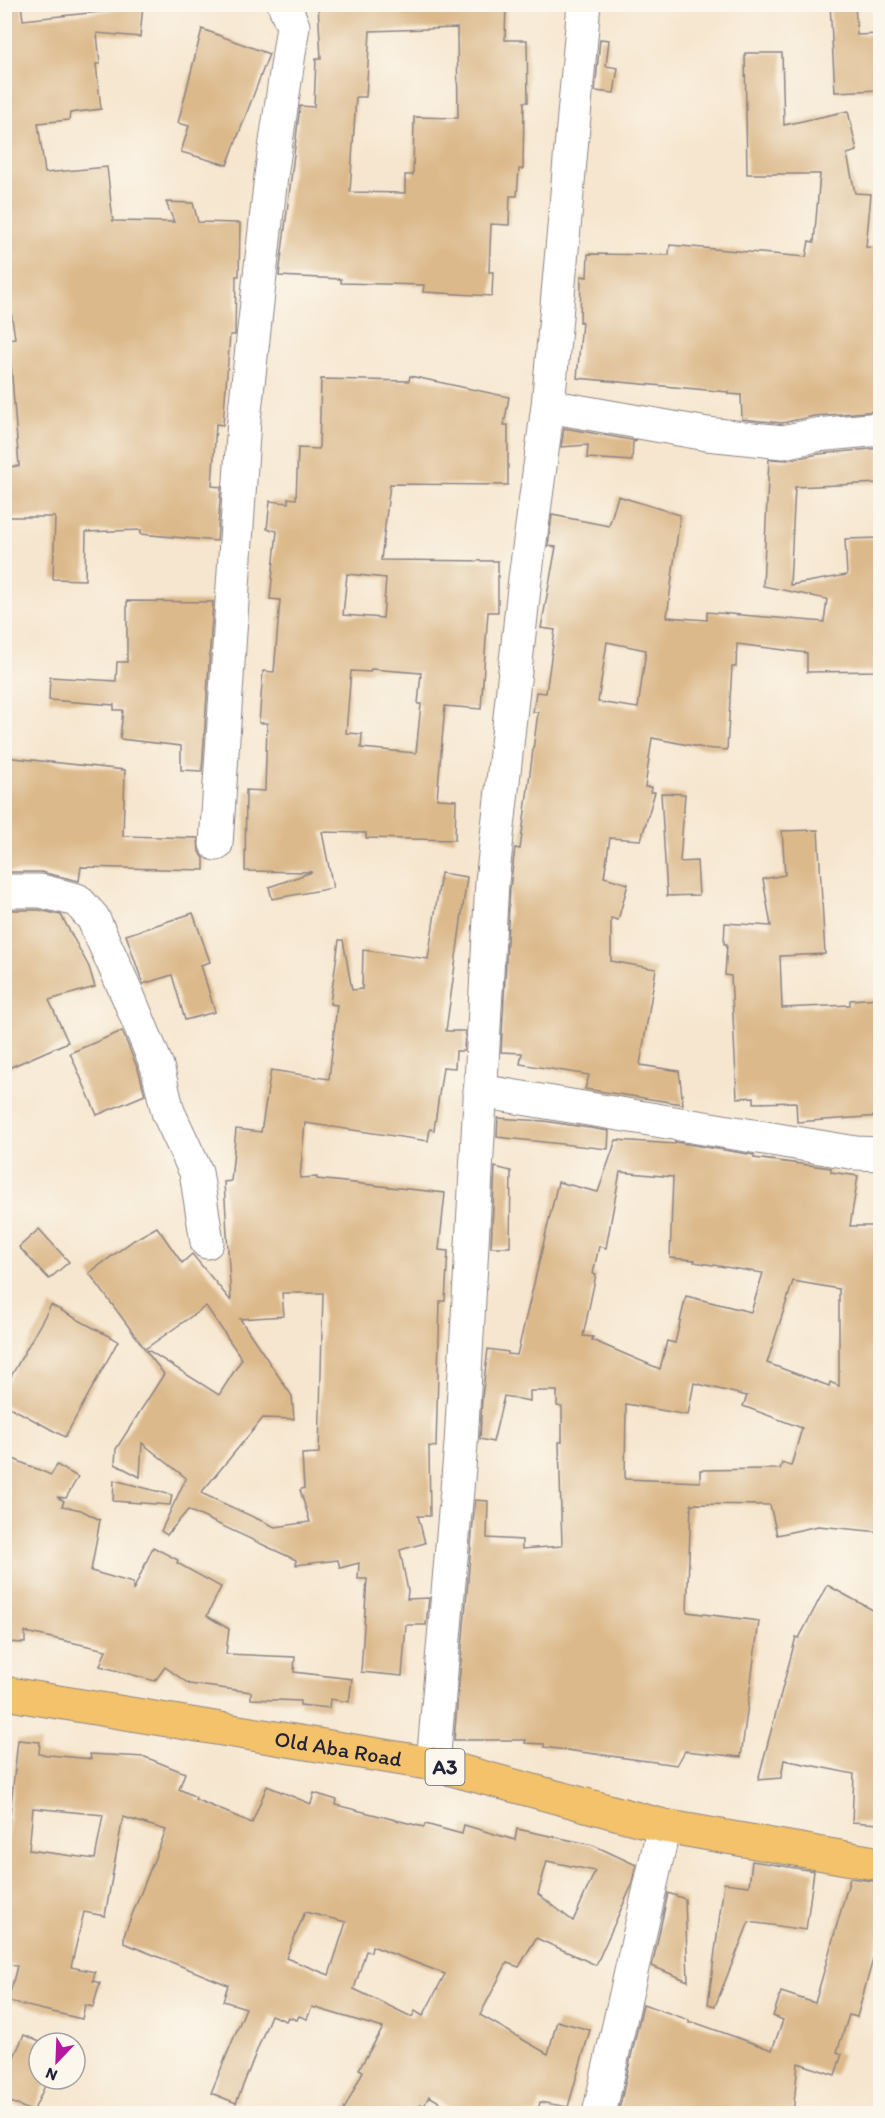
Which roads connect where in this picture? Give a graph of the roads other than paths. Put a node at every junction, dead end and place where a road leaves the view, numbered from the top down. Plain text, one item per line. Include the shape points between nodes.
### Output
1 (284, 4) edge
2 (584, 4) edge
3 (548, 406) junction
4 (880, 429) edge
5 (216, 844) dead end
6 (4, 891) edge
7 (480, 1091) junction
8 (880, 1154) edge
9 (207, 1242) dead end
10 (4, 1693) edge
11 (433, 1764) junction
12 (664, 1826) junction
13 (880, 1864) edge
14 (599, 2114) edge

1 - 5 street via 293,26 271,176 244,420
2 - 3 street
3 - 4 street via 707,434 783,442
3 - 7 street via 492,882
6 - 9 street via 41,891 77,900 93,918 156,1066 168,1112 196,1172
7 - 8 street
7 - 11 street via 461,1444
10 - 11 main road, Old Aba Road / A3
11 - 12 main road, Old Aba Road / A3
12 - 13 main road, Old Aba Road / A3
12 - 14 street

